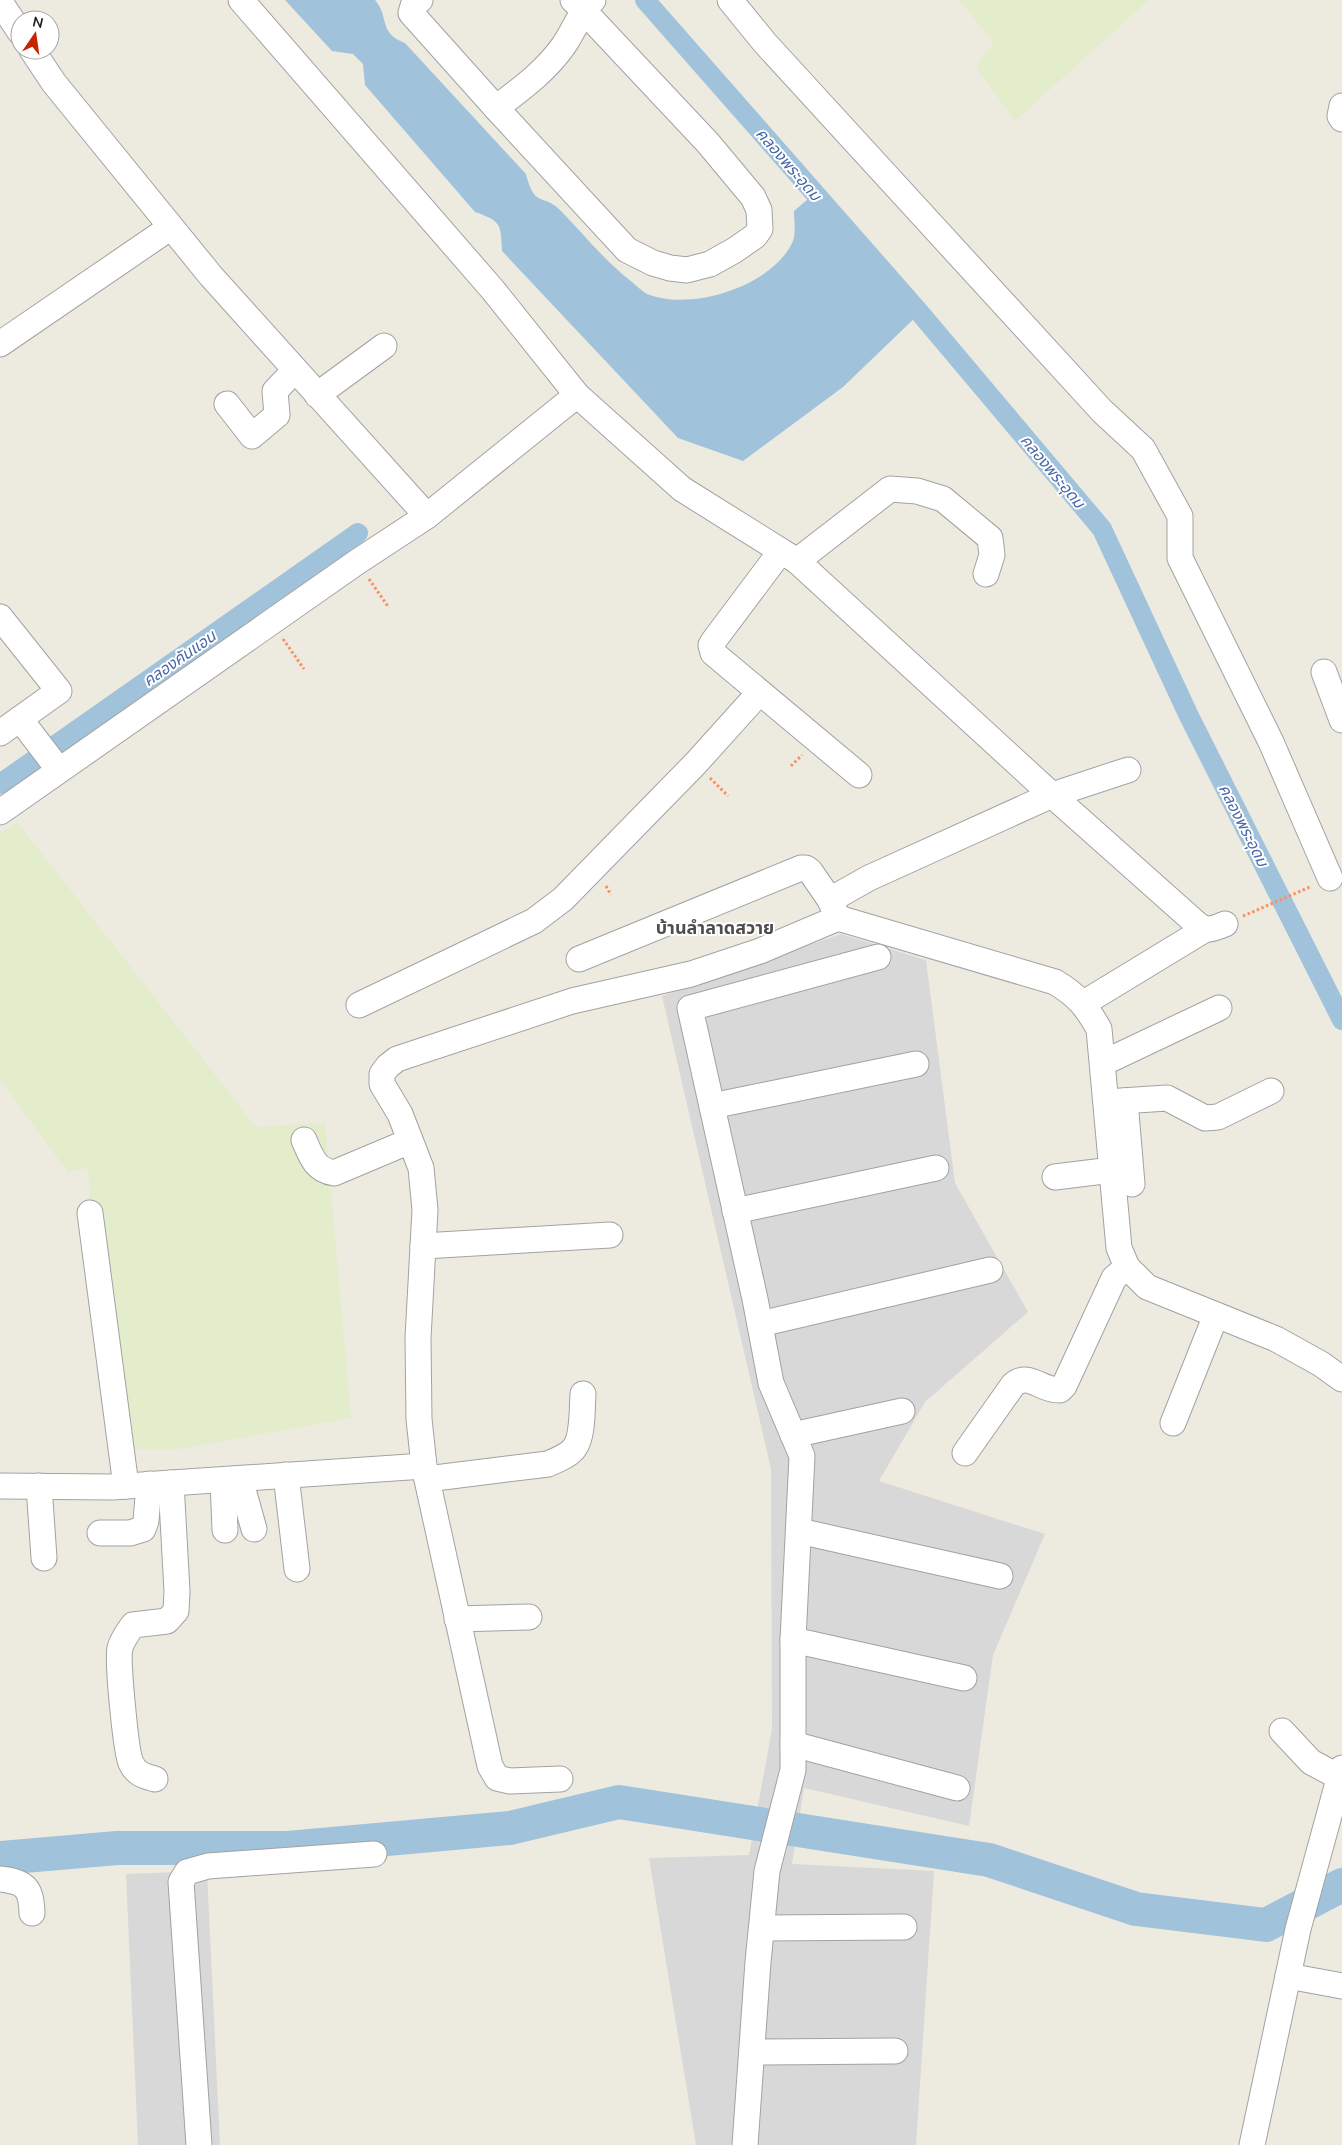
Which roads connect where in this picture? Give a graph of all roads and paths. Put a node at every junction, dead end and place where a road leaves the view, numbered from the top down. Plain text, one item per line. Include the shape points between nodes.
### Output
1 (241, 0) edge
2 (420, 0) edge
3 (730, 0) edge
4 (585, 3) edge
5 (2, 8) edge
6 (10, 19) edge
7 (39, 60) edge
8 (1342, 106) edge
9 (496, 108) junction
10 (1342, 119) edge
11 (171, 227) junction
12 (0, 344) edge
13 (384, 346) dead end
14 (295, 370) junction
15 (317, 395) junction
16 (577, 395) junction
17 (227, 404) dead end
18 (428, 516) junction
19 (789, 556) junction
20 (357, 562) junction
21 (986, 574) dead end
22 (389, 608) dead end
23 (0, 617) edge
24 (271, 622) junction
25 (304, 669) dead end
26 (1324, 672) dead end
27 (760, 693) junction
28 (1342, 720) edge
29 (14, 724) edge
30 (59, 770) junction
31 (1128, 770) dead end
32 (859, 775) dead end
33 (1052, 795) junction
34 (0, 812) edge
35 (1332, 878) edge
36 (834, 909) junction
37 (1214, 927) junction
38 (878, 957) dead end
39 (579, 959) dead end
40 (1084, 1003) junction
41 (359, 1005) dead end
42 (1219, 1008) dead end
43 (1103, 1063) junction
44 (916, 1064) dead end
45 (1271, 1091) dead end
46 (1116, 1102) junction
47 (712, 1106) junction
48 (304, 1140) dead end
49 (410, 1141) junction
50 (936, 1168) dead end
51 (1055, 1177) dead end
52 (1122, 1177) junction
53 (735, 1210) junction
54 (90, 1213) dead end
55 (610, 1235) dead end
56 (423, 1246) junction
57 (1127, 1267) junction
58 (990, 1270) dead end
59 (1216, 1315) junction
60 (760, 1324) junction
61 (1342, 1379) edge
62 (583, 1394) dead end
63 (902, 1411) dead end
64 (1173, 1423) dead end
65 (793, 1435) junction
66 (965, 1452) dead end
67 (426, 1472) junction
68 (286, 1475) junction
69 (231, 1479) junction
70 (149, 1485) junction
71 (0, 1486) edge
72 (39, 1486) junction
73 (254, 1529) dead end
74 (225, 1530) dead end
75 (799, 1531) junction
76 (100, 1533) dead end
77 (44, 1558) dead end
78 (298, 1569) dead end
79 (1000, 1576) dead end
80 (529, 1617) dead end
81 (458, 1619) junction
82 (794, 1640) junction
83 (964, 1678) dead end
84 (1282, 1731) dead end
85 (793, 1744) junction
86 (1341, 1772) edge
87 (560, 1778) dead end
88 (155, 1779) dead end
89 (956, 1788) dead end
90 (374, 1854) dead end
91 (0, 1879) edge
92 (32, 1914) dead end
93 (904, 1927) dead end
94 (762, 1928) junction
95 (1288, 1976) junction
96 (1342, 1986) edge
97 (895, 2051) dead end
98 (752, 2052) junction
99 (199, 2145) edge
100 (745, 2145) edge
101 (1252, 2145) edge

1 - 16 street via 493,290
2 - 9 street via 413,6 411,14
3 - 35 street via 765,43 1102,412 1144,449 1180,516 1180,558
4 - 9 street via 565,44 544,70
4 - 9 street via 753,197 760,222 755,236 710,264 687,270 653,263 627,250
5 - 6 street
7 - 11 street
8 - 10 street
11 - 12 street
11 - 14 street
13 - 15 street
14 - 15 street
14 - 17 street via 275,391 277,415 252,436
15 - 18 street
16 - 18 street
16 - 19 street via 682,489
18 - 20 street
19 - 21 street via 890,489 917,491 943,499 990,538 992,555
19 - 27 street via 711,645 713,653
19 - 33 street
20 - 22 path
20 - 24 street
23 - 29 street via 59,691
24 - 25 path
24 - 30 street
26 - 28 street
27 - 32 street
27 - 41 street via 563,899 534,921
29 - 30 street
30 - 34 street
31 - 33 street
33 - 36 street via 869,878
33 - 37 street
35 - 37 path
36 - 39 street via 810,871 800,868
36 - 40 street via 1055,982
36 - 49 street via 760,951 691,974 572,1001 397,1059 382,1074 382,1084 400,1114
37 - 40 street
38 - 47 street via 690,1008
40 - 43 street via 1099,1029
42 - 43 street
43 - 46 street
44 - 47 street
45 - 46 street via 1218,1117 1205,1118 1167,1098
46 - 52 street
47 - 53 street
48 - 49 street via 315,1164 325,1171 334,1172
49 - 56 street via 421,1168 426,1210
50 - 53 street
51 - 52 street
52 - 57 street via 1119,1248
53 - 60 street
54 - 70 street
55 - 56 street
56 - 67 street via 418,1347 419,1419
57 - 59 street via 1147,1287
57 - 66 street via 1114,1278 1064,1386 1053,1391 1026,1379 1019,1380
58 - 60 street
59 - 61 street via 1276,1338
59 - 64 street
60 - 65 street via 771,1383
62 - 67 street via 576,1447 563,1457 548,1464
63 - 65 street
65 - 75 street via 802,1456
67 - 68 street
67 - 81 street
68 - 69 street
68 - 78 street
69 - 70 street
69 - 73 street
69 - 74 street
70 - 72 street
70 - 76 street via 143,1529 130,1533
70 - 88 street via 177,1591 176,1611 167,1621 133,1625 119,1649 130,1762 140,1775
71 - 72 street
72 - 77 street
75 - 79 street
75 - 82 street
80 - 81 street
81 - 87 street via 490,1766 497,1778 510,1781
82 - 83 street
82 - 85 street
84 - 86 street via 1310,1762
85 - 89 street
85 - 94 street via 793,1770 767,1871
86 - 95 street
90 - 99 street via 208,1866 186,1872 181,1882
91 - 92 street via 26,1887 31,1896
93 - 94 street
94 - 98 street
95 - 96 street
95 - 101 street
97 - 98 street
98 - 100 street

